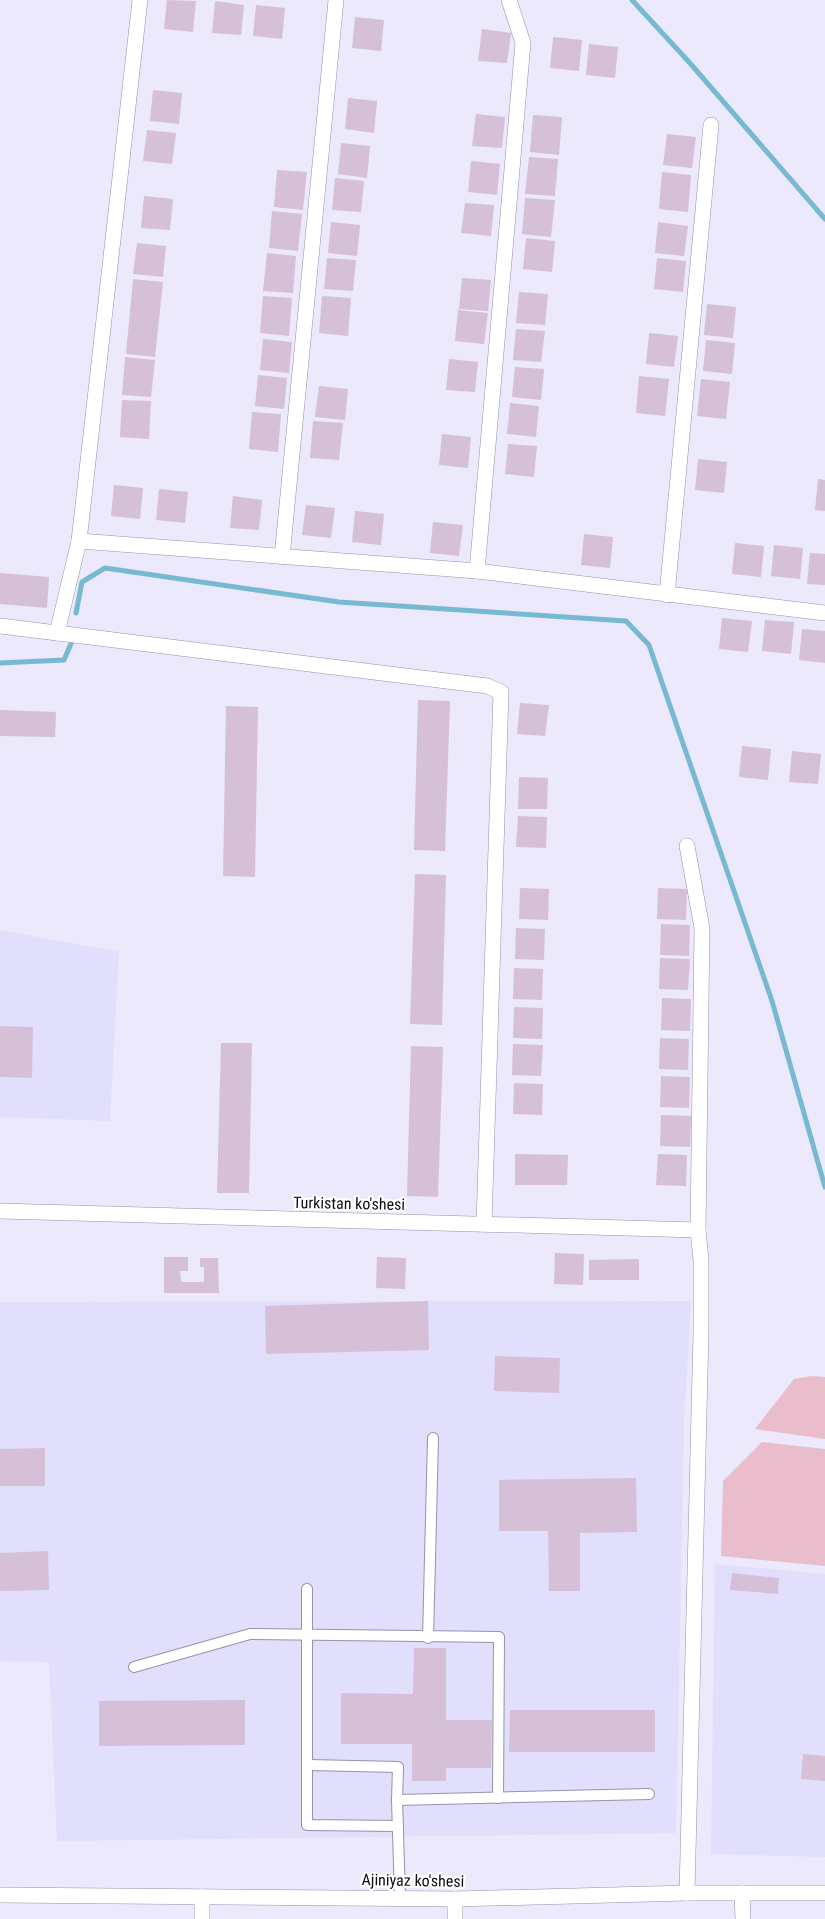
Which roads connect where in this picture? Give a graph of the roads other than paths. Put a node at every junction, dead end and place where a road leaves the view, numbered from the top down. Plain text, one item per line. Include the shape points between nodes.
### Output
1 (140, 0) edge
2 (336, 0) edge
3 (508, 0) edge
4 (711, 125) dead end
5 (79, 541) junction
6 (282, 557) junction
7 (477, 571) junction
8 (667, 595) junction
9 (825, 613) edge
10 (0, 626) edge
11 (57, 633) junction
12 (687, 846) dead end
13 (0, 1211) edge
14 (484, 1224) junction
15 (698, 1230) junction
16 (433, 1438) dead end
17 (307, 1588) dead end
18 (307, 1634) junction
19 (428, 1638) junction
20 (134, 1667) dead end
21 (309, 1765) junction
22 (648, 1794) dead end
23 (498, 1798) junction
24 (397, 1800) junction
25 (398, 1826) junction
26 (687, 1893) junction
27 (742, 1893) junction
28 (825, 1893) edge
29 (0, 1895) edge
30 (202, 1897) junction
31 (400, 1898) junction
32 (456, 1899) junction
33 (202, 1919) edge
34 (455, 1919) edge
35 (743, 1919) edge

1 - 5 street
2 - 6 street
3 - 7 street via 523,43
4 - 8 street
5 - 6 street
5 - 11 street
6 - 7 street
7 - 8 street
8 - 9 street
10 - 11 street
11 - 14 street via 487,686 501,692
12 - 15 street via 702,928
13 - 14 street, Turkistan ko'shesi
14 - 15 street, Turkistan ko'shesi
15 - 26 street via 701,1333
16 - 19 street
17 - 18 street
18 - 19 street
18 - 20 street via 250,1634
18 - 21 street
19 - 23 street via 499,1637
21 - 24 street via 398,1767
21 - 25 street via 307,1825
22 - 23 street
23 - 24 street
24 - 25 street
25 - 31 street
26 - 27 street, Ajiniyaz ko'shesi
26 - 32 street, Ajiniyaz ko'shesi
27 - 28 street, Ajiniyaz ko'shesi
27 - 35 street
29 - 30 street, Ajiniyaz ko'shesi
30 - 31 street, Ajiniyaz ko'shesi
30 - 33 street
31 - 32 street, Ajiniyaz ko'shesi
32 - 34 street

